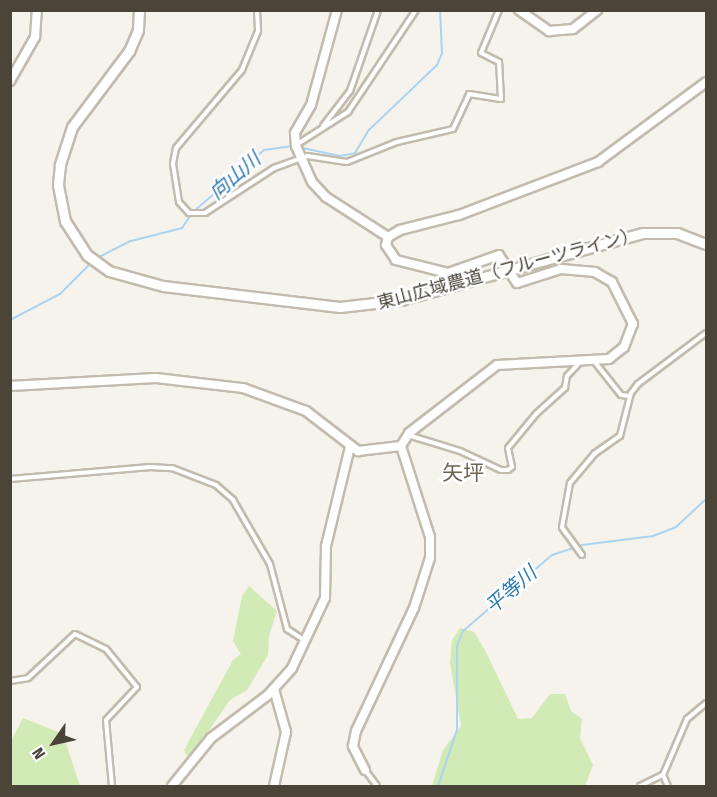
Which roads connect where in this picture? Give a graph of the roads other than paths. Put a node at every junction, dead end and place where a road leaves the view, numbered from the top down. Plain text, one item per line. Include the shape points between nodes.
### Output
1 (37, 10) edge
2 (139, 10) edge
3 (257, 10) edge
4 (337, 10) edge
5 (378, 10) edge
6 (416, 10) edge
7 (499, 10) edge
8 (519, 10) edge
9 (597, 10) edge
10 (10, 81) edge
11 (706, 82) edge
12 (318, 132) junction
13 (296, 146) junction
14 (299, 159) junction
15 (388, 237) junction
16 (706, 244) edge
17 (509, 269) junction
18 (706, 333) edge
19 (580, 361) junction
20 (594, 361) junction
21 (10, 386) edge
22 (630, 396) junction
23 (408, 435) junction
24 (400, 446) junction
25 (350, 447) junction
26 (10, 479) edge
27 (580, 554) dead end
28 (304, 640) junction
29 (10, 681) edge
30 (274, 688) junction
31 (706, 703) edge
32 (365, 770) joint
33 (663, 775) junction
34 (112, 786) edge
35 (172, 786) edge
36 (274, 786) edge
37 (377, 786) edge
38 (640, 786) edge
39 (668, 786) edge

1 - 10 street via 35,37
2 - 17 street, 東山広域農道（フルーツライン） via 138,30 129,51 72,127 63,147 58,185 65,221 87,255 102,267 130,279 163,286 340,307 401,300
3 - 14 lane via 258,31 243,70 176,148 173,164 179,201 189,213 200,216 274,168
4 - 13 street via 311,105 295,133
5 - 12 lane via 350,91
6 - 12 lane via 362,96 348,112
7 - 14 lane via 481,53 499,62 501,99 469,93 453,129 364,153 353,161 307,156
8 - 9 street via 549,31 573,29
11 - 15 street via 598,162 459,215 400,230
12 - 13 lane
13 - 14 street
14 - 15 street via 326,197
15 - 17 street via 389,253 406,264 448,273 499,255
16 - 17 street, 東山広域農道（フルーツライン） via 677,233 643,233
17 - 20 street via 517,283 561,269 595,272 612,282 630,313 631,335 620,353
18 - 22 lane via 647,375
19 - 20 street
19 - 23 street via 497,364
19 - 23 lane via 567,376 565,388 537,413 508,448 506,455 512,467 508,470
20 - 22 lane via 621,395
21 - 25 street via 156,378 243,388 306,411
22 - 27 lane via 620,436 594,454 570,483 562,527
23 - 24 street
24 - 25 street via 358,451
24 - 32 street via 430,537 430,558 414,608 356,731 353,746
25 - 28 street via 326,546 325,598
26 - 28 lane via 150,466 172,468 216,484 233,500 270,564 287,629
28 - 30 street via 292,668
29 - 34 lane via 28,678 75,634 106,649 137,687 106,720
30 - 35 street via 211,738
30 - 36 street via 286,732
31 - 33 lane via 687,718
32 - 37 lane
33 - 38 lane
33 - 39 lane

